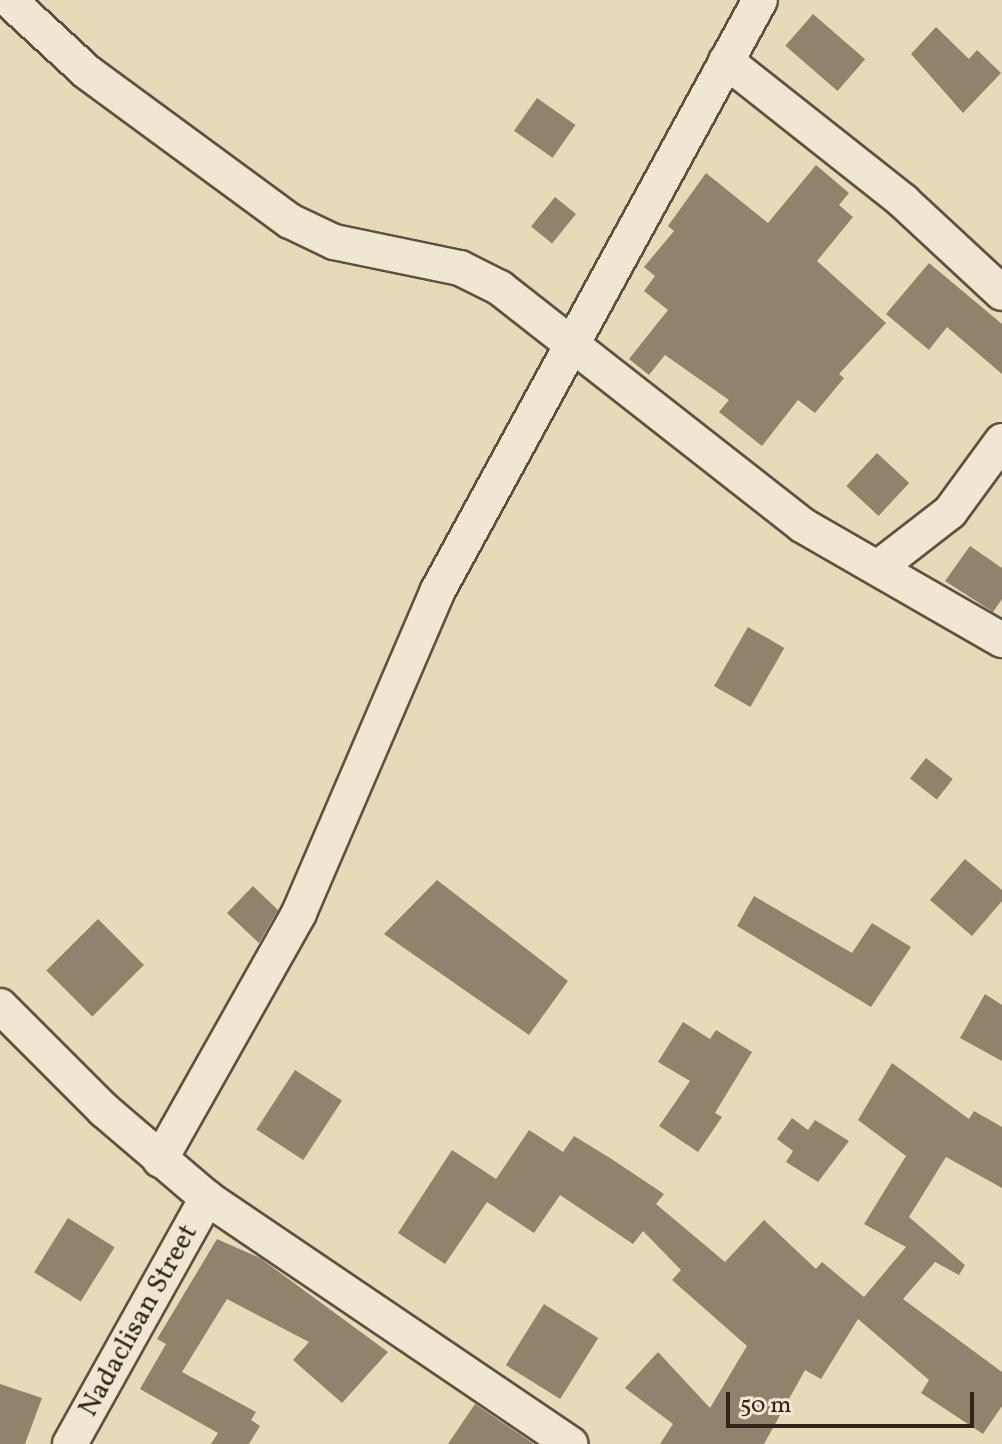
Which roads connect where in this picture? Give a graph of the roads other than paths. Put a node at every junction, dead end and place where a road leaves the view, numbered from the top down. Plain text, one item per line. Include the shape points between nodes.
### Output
1 (9, 0) edge
2 (760, 0) edge
3 (726, 61) junction
4 (1002, 293) edge
5 (571, 343) junction
6 (1002, 441) edge
7 (879, 567) junction
8 (1002, 640) edge
9 (0, 1006) edge
10 (160, 1160) junction
11 (207, 1198) junction
12 (70, 1444) edge
13 (570, 1444) edge

1 - 5 street via 87,72 290,221 334,242 460,268 500,288
2 - 3 street
3 - 4 street via 903,201
3 - 5 street
5 - 7 street via 802,525
5 - 10 street via 437,592 299,913
6 - 7 street via 950,512
7 - 8 street
9 - 10 street
10 - 11 street
11 - 12 street, Nadaclisan Street
11 - 13 street

